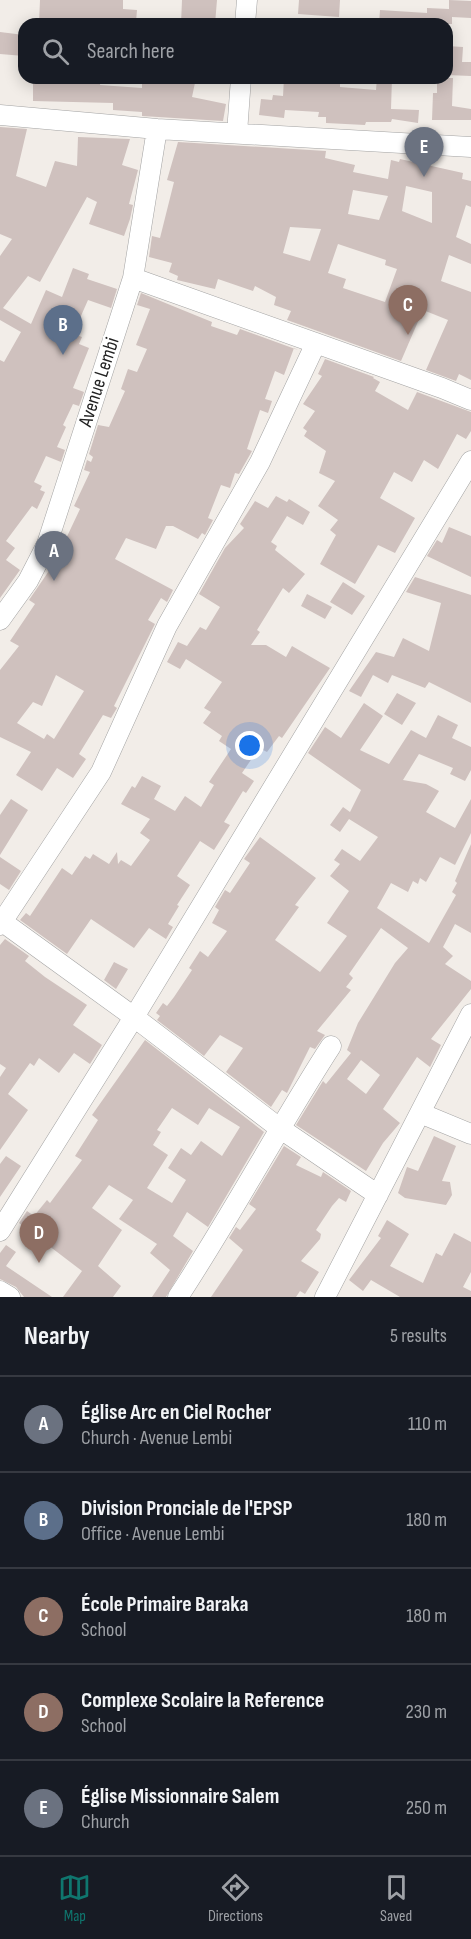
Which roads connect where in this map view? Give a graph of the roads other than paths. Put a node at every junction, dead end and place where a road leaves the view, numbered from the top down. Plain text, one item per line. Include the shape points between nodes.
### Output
1 (247, 0) edge
2 (246, 18) edge
3 (241, 84) edge
4 (0, 115) edge
5 (157, 129) junction
6 (237, 133) junction
7 (471, 147) edge
8 (133, 278) junction
9 (316, 343) junction
10 (471, 400) edge
11 (471, 461) edge
12 (0, 620) edge
13 (1, 922) edge
14 (471, 1014) edge
15 (134, 1017) junction
16 (331, 1046) dead end
17 (420, 1113) junction
18 (279, 1127) junction
19 (471, 1134) edge
20 (378, 1195) junction
21 (0, 1231) edge
22 (0, 1291) edge
23 (10, 1297) edge
24 (178, 1297) edge
25 (325, 1297) edge

1 - 2 street
3 - 6 street
4 - 5 street
5 - 6 street
5 - 8 street, Avenue Lembi
6 - 7 street
8 - 9 street
8 - 12 street, Avenue Lembi via 47,544 28,581
9 - 10 street
9 - 13 street via 260,462 166,626 101,772
11 - 15 street
13 - 15 street
14 - 17 street
15 - 18 street
15 - 21 street
16 - 18 street
17 - 19 street
17 - 20 street
18 - 20 street
18 - 24 street
20 - 25 street
22 - 23 street

